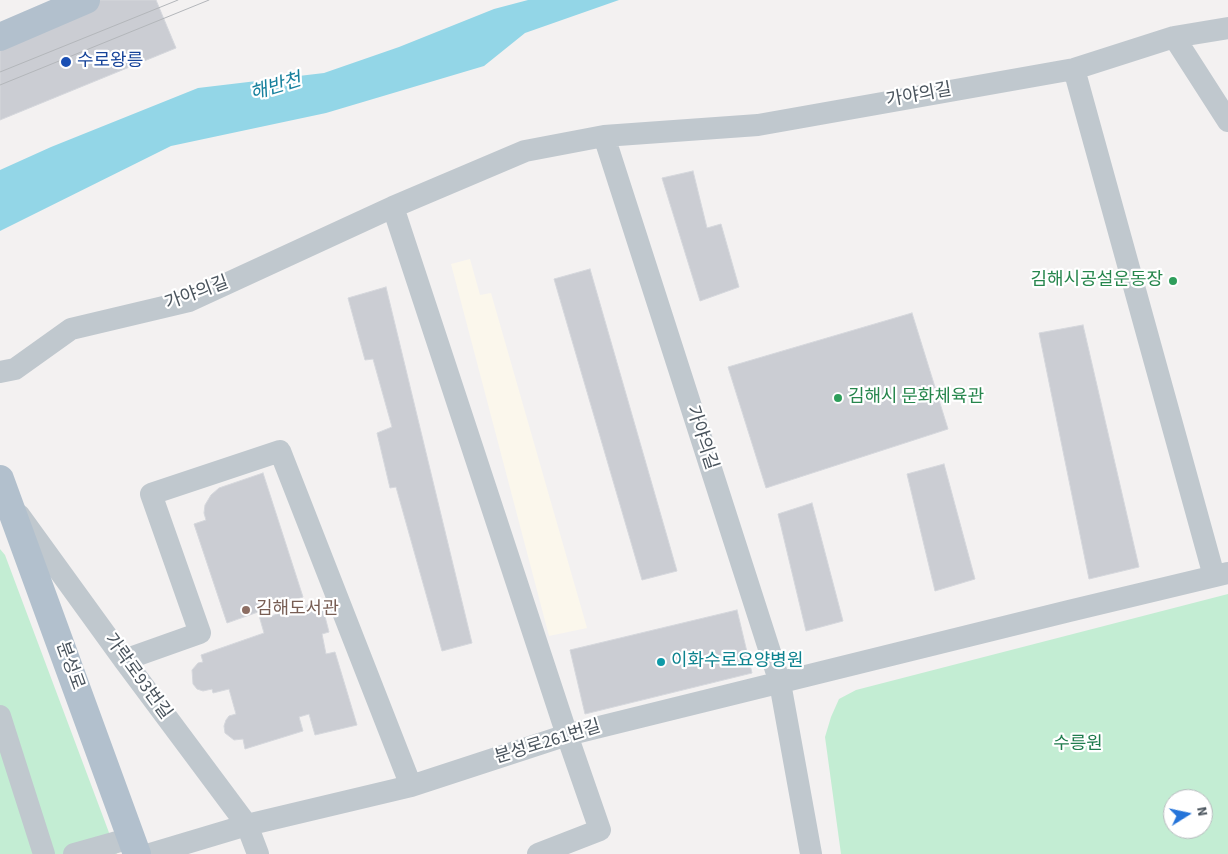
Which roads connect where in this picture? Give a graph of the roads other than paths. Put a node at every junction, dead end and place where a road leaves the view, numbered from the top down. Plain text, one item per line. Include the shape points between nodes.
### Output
1 (86, 0) edge
2 (1228, 28) edge
3 (0, 37) edge
4 (1174, 38) junction
5 (1074, 68) junction
6 (1228, 121) edge
7 (604, 136) junction
8 (394, 207) junction
9 (0, 372) edge
10 (5, 490) edge
11 (1221, 575) edge
12 (124, 660) junction
13 (780, 683) junction
14 (0, 716) edge
15 (567, 735) junction
16 (411, 786) junction
17 (247, 825) junction
18 (140, 849) edge
19 (44, 854) edge
20 (74, 854) edge
21 (258, 854) edge
22 (538, 854) edge
23 (811, 854) edge

1 - 3 main road
2 - 4 street, 가야의길
4 - 5 street, 가야의길
4 - 6 street
5 - 7 street, 가야의길 via 758,125
5 - 11 street
7 - 8 street, 가야의길 via 525,151
7 - 13 street, 가야의길
8 - 9 street, 가야의길 via 189,301 71,329 15,369
8 - 15 street
10 - 12 street, 가락로93번길
10 - 18 main road, 분성로
11 - 13 street, 분성로261번길
12 - 16 street via 200,632 151,494 280,451
12 - 17 street, 가락로93번길
13 - 15 street, 분성로261번길
13 - 23 street
14 - 19 street
15 - 16 street, 분성로261번길
15 - 22 street via 600,830
16 - 17 street, 분성로261번길
17 - 18 street, 분성로261번길
17 - 21 street, 가락로93번길
18 - 20 street, 분성로261번길

